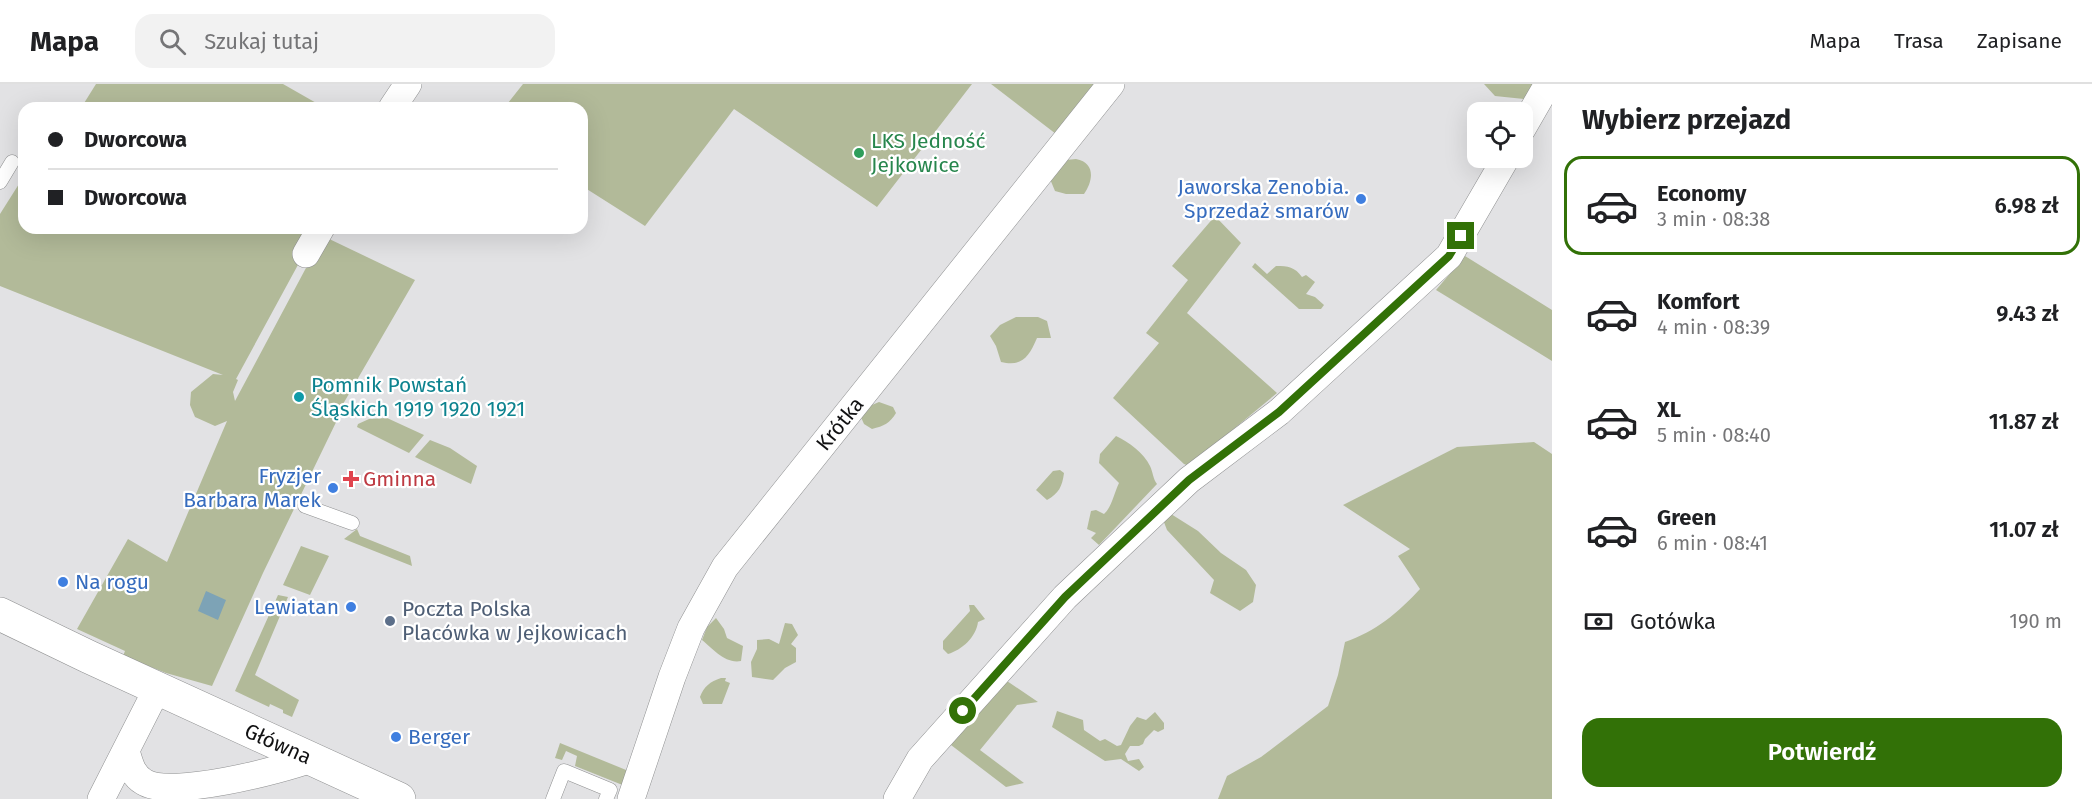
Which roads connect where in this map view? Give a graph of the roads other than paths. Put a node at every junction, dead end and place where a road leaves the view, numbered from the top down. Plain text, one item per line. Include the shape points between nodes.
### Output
1 (408, 84) edge
2 (1111, 84) edge
3 (1548, 84) edge
4 (396, 102) edge
5 (1533, 110) edge
6 (12, 162) dead end
7 (1500, 168) edge
8 (0, 182) edge
9 (318, 234) edge
10 (306, 254) dead end
11 (305, 506) dead end
12 (352, 523) dead end
13 (0, 614) edge
14 (157, 689) junction
15 (126, 751) junction
16 (311, 759) junction
17 (558, 797) edge
18 (101, 799) edge
19 (399, 799) edge
20 (606, 799) edge
21 (631, 799) edge
22 (897, 799) edge

1 - 4 street
2 - 21 street, Krótka via 725,567 691,628
3 - 5 street
6 - 8 lane
7 - 22 street via 1449,256 1279,412 1189,480 1065,597 920,759
9 - 10 street
11 - 12 lane
13 - 14 street, Główna
14 - 15 street
14 - 16 street, Główna
15 - 16 street via 132,771 146,784 182,788 276,771
15 - 18 street
16 - 19 street, Główna
17 - 20 lane via 564,771 610,790

